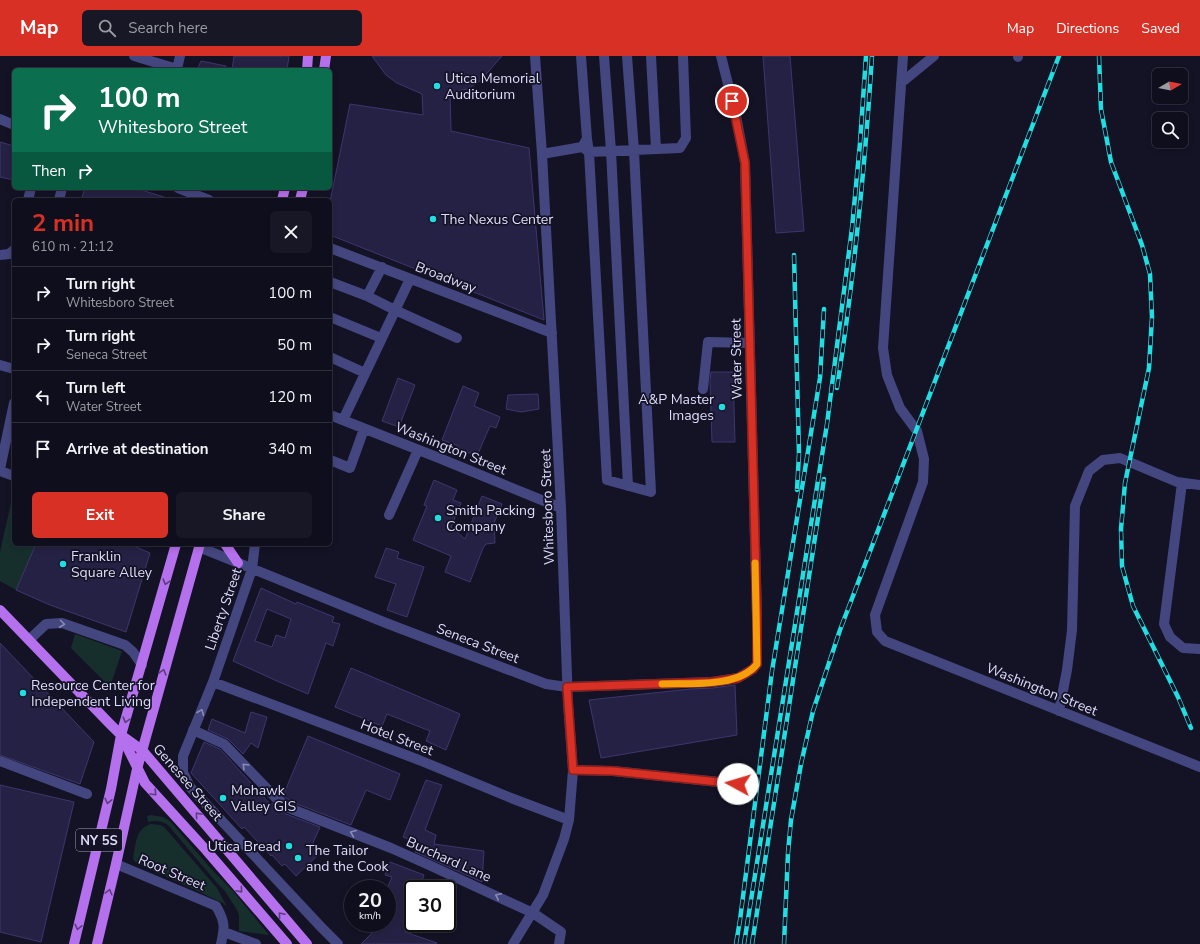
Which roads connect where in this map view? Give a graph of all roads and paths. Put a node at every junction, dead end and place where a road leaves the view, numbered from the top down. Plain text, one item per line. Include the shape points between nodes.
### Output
1 (134, 56) edge
2 (180, 56) edge
3 (308, 56) edge
4 (326, 56) edge
5 (535, 56) edge
6 (581, 56) edge
7 (604, 56) edge
8 (627, 56) edge
9 (651, 56) edge
10 (683, 56) edge
11 (721, 56) edge
12 (903, 56) edge
13 (934, 56) edge
14 (174, 68) edge
15 (177, 68) edge
16 (307, 68) edge
17 (324, 68) edge
18 (901, 83) junction
19 (0, 119) edge
20 (12, 124) edge
21 (586, 146) junction
22 (656, 149) junction
23 (611, 151) junction
24 (634, 151) junction
25 (542, 154) junction
26 (182, 193) edge
27 (201, 198) edge
28 (332, 249) edge
29 (12, 252) edge
30 (0, 255) edge
31 (382, 267) junction
32 (410, 278) junction
33 (332, 283) edge
34 (367, 296) junction
35 (395, 310) junction
36 (332, 318) edge
37 (552, 332) junction
38 (381, 338) junction
39 (457, 338) dead end
40 (750, 343) junction
41 (332, 358) edge
42 (0, 364) edge
43 (12, 368) edge
44 (365, 373) junction
45 (704, 389) dead end
46 (12, 413) edge
47 (332, 419) edge
48 (343, 420) junction
49 (364, 429) junction
50 (418, 450) junction
51 (332, 461) edge
52 (0, 470) edge
53 (12, 475) edge
54 (1182, 483) junction
55 (1200, 484) edge
56 (628, 486) junction
57 (561, 508) junction
58 (389, 515) dead end
59 (175, 546) edge
60 (199, 546) edge
61 (201, 546) edge
62 (226, 546) edge
63 (256, 546) edge
64 (238, 563) junction
65 (252, 569) junction
66 (0, 610) edge
67 (29, 640) junction
68 (1200, 649) edge
69 (757, 664) joint
70 (142, 665) junction
71 (213, 682) junction
72 (567, 687) junction
73 (1059, 711) junction
74 (193, 730) junction
75 (121, 735) junction
76 (142, 750) junction
77 (0, 761) edge
78 (1200, 767) edge
79 (137, 769) junction
80 (573, 770) junction
81 (738, 784) dead end
82 (86, 794) dead end
83 (569, 820) junction
84 (116, 864) junction
85 (533, 913) junction
86 (224, 932) junction
87 (74, 944) edge
88 (97, 944) edge
89 (221, 944) edge
90 (256, 944) edge
91 (287, 944) edge
92 (307, 944) edge
93 (338, 944) edge
94 (513, 944) edge
95 (559, 944) edge

1 - 14 street
2 - 15 street
3 - 16 main road
4 - 17 main road
5 - 25 street, Whitesboro Street
6 - 21 street
7 - 23 street
8 - 24 street
9 - 22 street
10 - 22 street via 686,138 680,148
11 - 40 street, Water Street via 745,163
12 - 18 street
13 - 18 street
18 - 73 street, Washington Street via 883,348 887,375 900,408 917,431 924,459 923,482 876,615 877,632 885,642
19 - 20 street
21 - 23 street
21 - 25 street
21 - 56 street via 607,480
22 - 24 street
23 - 24 street
23 - 56 street
24 - 56 street via 651,492
25 - 37 street, Whitesboro Street
26 - 27 street
28 - 31 street, Broadway
29 - 30 street
31 - 32 street, Broadway
31 - 34 street
32 - 35 street
32 - 37 street, Broadway
33 - 34 street
34 - 35 street
35 - 38 street
35 - 39 street
36 - 38 street
37 - 57 street, Whitesboro Street
38 - 44 street
40 - 45 street via 708,342
40 - 69 street, Water Street
41 - 44 street
42 - 43 street
44 - 48 street
46 - 52 street
47 - 48 street, Washington Street
48 - 49 street, Washington Street
49 - 50 street, Washington Street
49 - 51 street via 350,468
50 - 57 street, Washington Street
50 - 58 street
52 - 53 street
54 - 55 street
54 - 68 street via 1164,624 1170,637 1183,648
54 - 73 street via 1120,458 1103,460 1089,471 1075,506 1072,630
57 - 72 street, Whitesboro Street
59 -> 70 main road, NY 5S
76 -> 60 main road, NY 5S
61 - 64 street, Seneca Street
62 - 64 main road
63 - 65 street, Liberty Street
64 - 65 street, Seneca Street
65 - 71 street, Liberty Street
65 - 72 street, Seneca Street via 386,624 546,684
66 - 67 main road, Genesee Street
67 -> 70 street via 46,624 62,623 125,645
67 - 75 main road, Genesee Street
69 - 72 street, Seneca Street via 738,678 712,682
70 -> 75 main road, NY 5S
74 -> 71 street, Liberty Street
71 - 83 street, Hotel Street
72 - 80 street, Whitesboro Street
73 - 78 street, Washington Street
85 -> 74 street, Burchard Lane via 398,851 289,808 224,744
74 - 93 street, Liberty Street via 183,756 183,772 190,786
75 - 76 main road, Genesee Street
75 - 79 main road, Genesee Street
75 -> 87 main road, NY 5S via 111,789
76 - 79 main road, NY 5S
92 -> 76 main road, Genesee Street
77 - 82 street
79 - 84 main road, NY 5S
79 -> 91 main road, Genesee Street via 145,783
80 - 81 street via 613,771
80 - 83 street, Whitesboro Street
83 - 85 street, Whitesboro Street via 543,895
84 - 86 street, Root Street via 216,906 223,917
88 -> 84 main road, NY 5S
85 - 94 street, Whitesboro Street
85 - 95 street, Burchard Lane via 561,932
86 - 89 street
86 - 90 street

